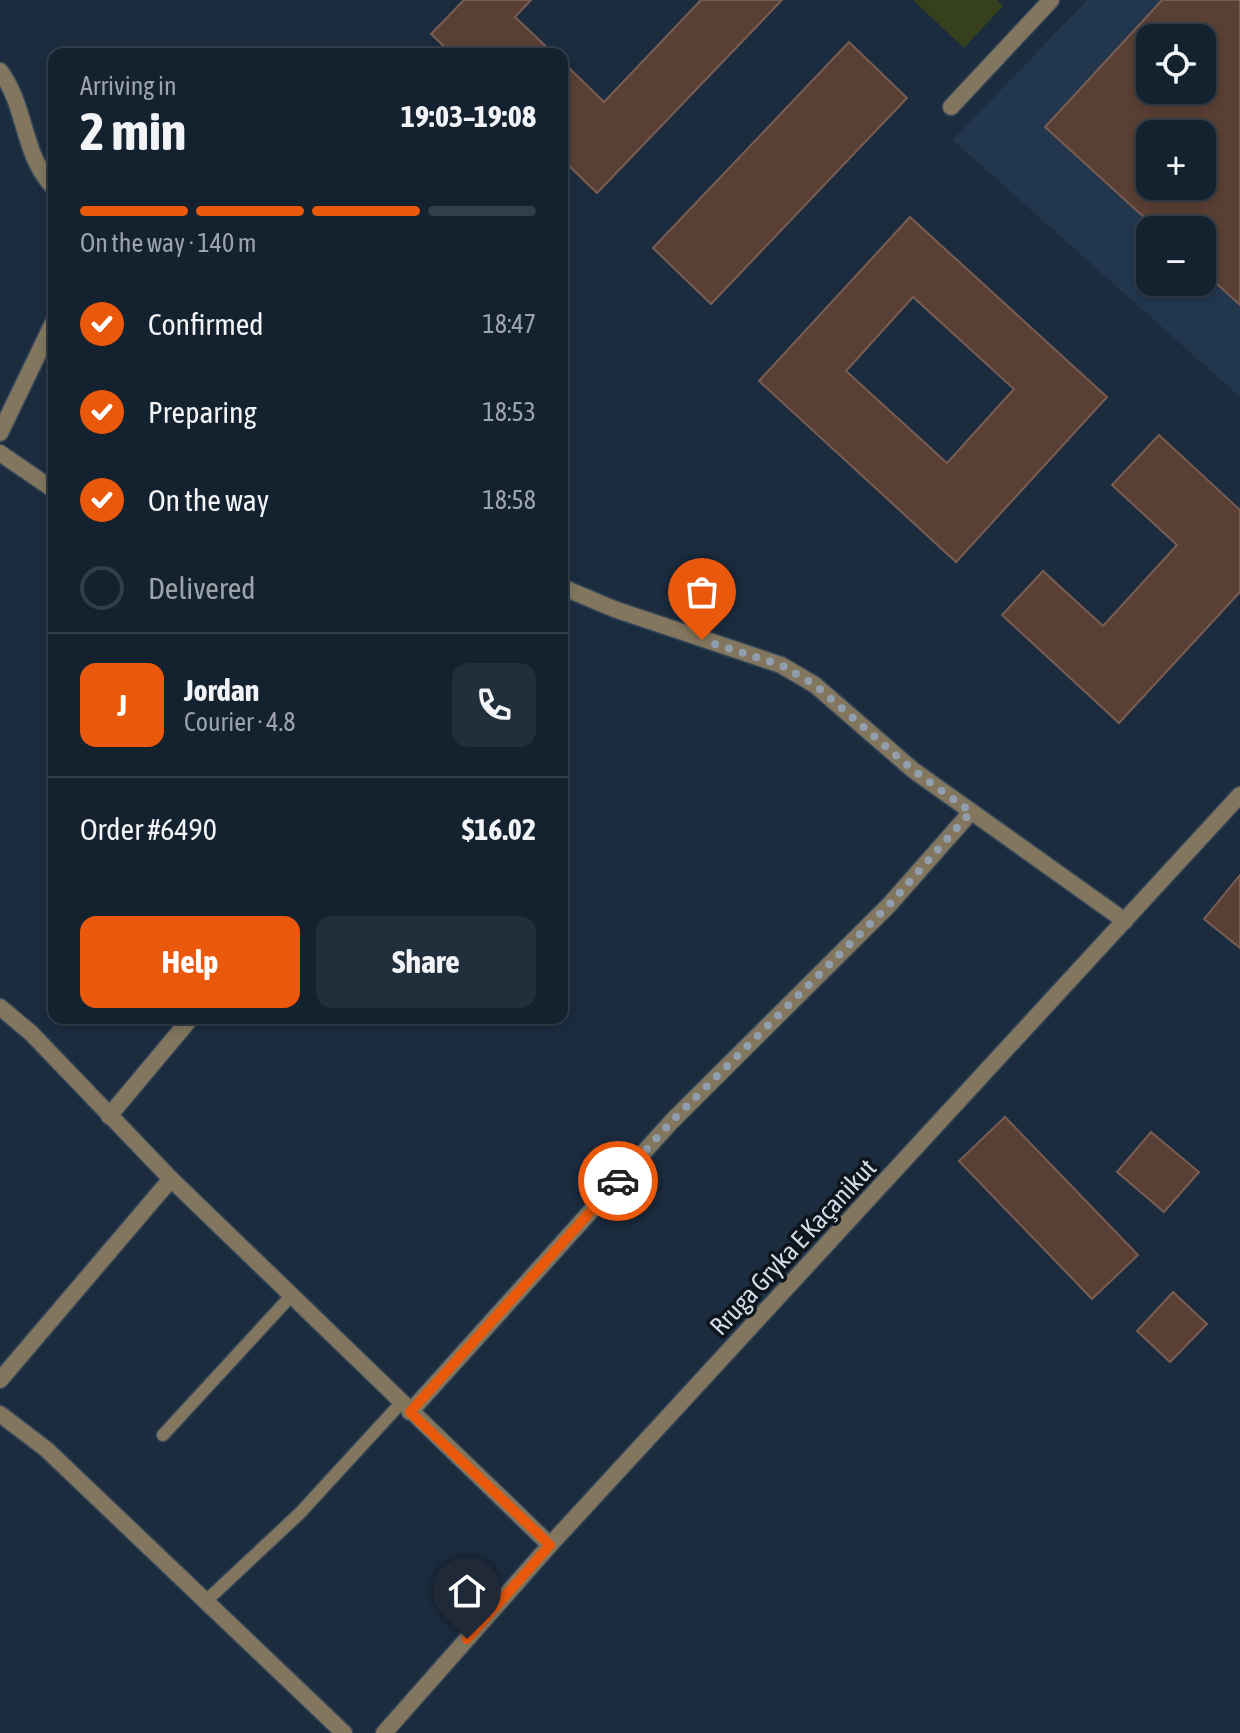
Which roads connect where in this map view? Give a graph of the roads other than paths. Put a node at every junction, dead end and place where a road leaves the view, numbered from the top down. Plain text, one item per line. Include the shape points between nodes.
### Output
1 (1051, 0) edge
2 (0, 71) edge
3 (951, 107) dead end
4 (48, 182) edge
5 (48, 333) edge
6 (0, 433) edge
7 (0, 453) edge
8 (48, 486) edge
9 (568, 591) edge
10 (1240, 795) edge
11 (971, 812) junction
12 (1125, 921) junction
13 (0, 1007) edge
14 (186, 1024) edge
15 (109, 1116) junction
16 (171, 1179) junction
17 (291, 1296) junction
18 (0, 1380) edge
19 (405, 1407) junction
20 (2, 1420) edge
21 (163, 1435) dead end
22 (550, 1545) junction
23 (206, 1601) junction
24 (344, 1733) edge
25 (384, 1733) edge

1 - 3 street
2 - 4 street via 13,88 29,148
5 - 6 street
7 - 8 street
9 - 11 street via 781,665 815,685 913,770
10 - 12 street, Rruga Gryka E Kaçanikut
11 - 12 street
11 - 19 street via 889,905 672,1121
12 - 22 street, Rruga Gryka E Kaçanikut
13 - 15 street
14 - 15 street
15 - 16 street
16 - 17 street
16 - 18 street
17 - 19 street
17 - 21 lane
19 - 22 street
19 - 23 lane
20 - 23 street via 46,1449
22 - 25 street, Rruga Gryka E Kaçanikut
23 - 24 street

